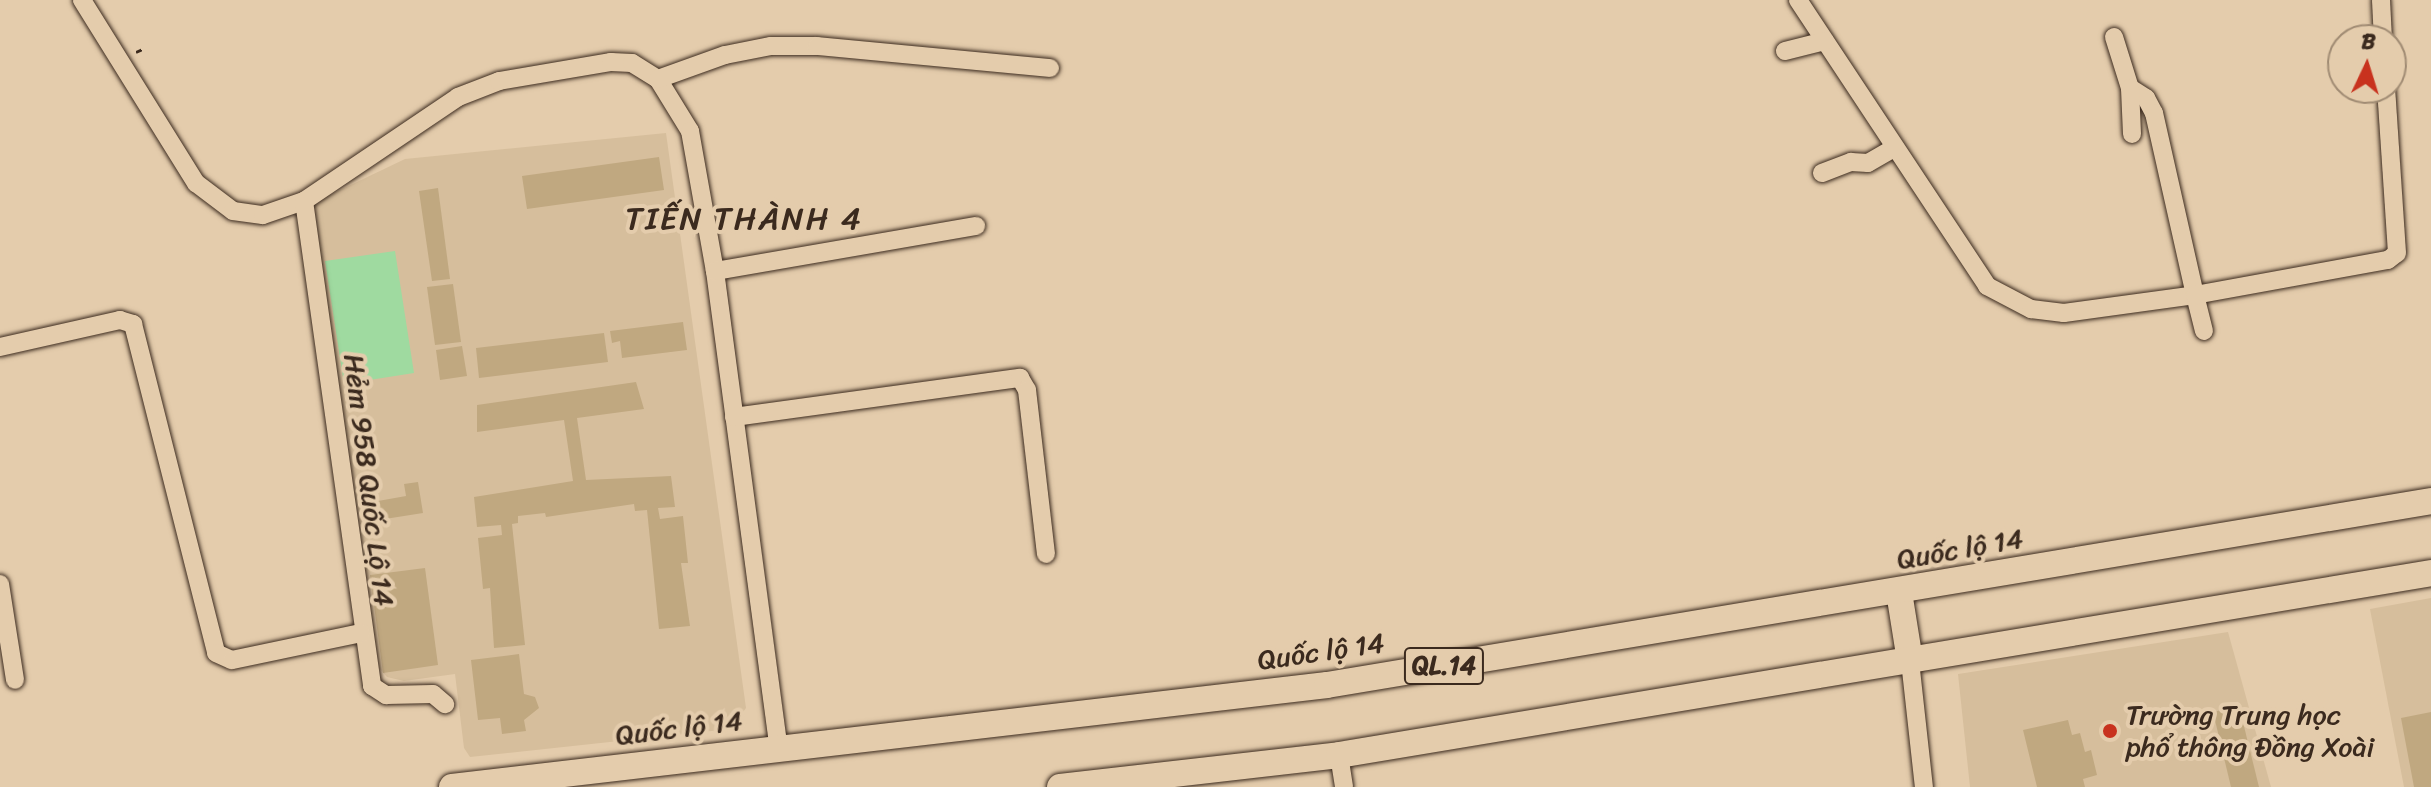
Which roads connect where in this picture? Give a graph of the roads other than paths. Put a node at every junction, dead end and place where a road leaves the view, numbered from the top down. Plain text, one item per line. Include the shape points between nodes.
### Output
1 (82, 0) edge
2 (1798, 0) edge
3 (2381, 0) edge
4 (2382, 24) edge
5 (2114, 37) dead end
6 (1825, 41) junction
7 (1785, 51) dead end
8 (1050, 68) dead end
9 (658, 79) junction
10 (2130, 88) junction
11 (2387, 104) edge
12 (2132, 134) dead end
13 (1894, 148) junction
14 (1822, 173) dead end
15 (304, 201) junction
16 (976, 226) dead end
17 (715, 271) junction
18 (2195, 295) junction
19 (2204, 331) dead end
20 (0, 347) edge
21 (734, 417) junction
22 (2431, 501) edge
23 (1046, 554) dead end
24 (2431, 573) edge
25 (0, 584) edge
26 (1899, 592) junction
27 (361, 633) junction
28 (1910, 661) junction
29 (15, 680) dead end
30 (445, 704) dead end
31 (779, 749) junction
32 (1339, 755) junction
33 (452, 787) edge
34 (1060, 787) edge
35 (1344, 787) edge
36 (1924, 787) edge

1 - 15 street via 196,183 233,211 263,215
2 - 6 street
3 - 4 street
5 - 10 street
6 - 7 street
6 - 13 street
8 - 9 street via 771,46 725,55
9 - 15 street via 632,63 611,62 499,81 458,97
9 - 17 street via 690,131
10 - 12 street
10 - 18 street via 2146,98 2154,113
11 - 18 street via 2397,253 2388,260
13 - 14 street via 1868,163 1851,162
13 - 18 street via 1987,286 2007,299 2031,309 2078,313
15 - 27 street, Hẻm 958 Quốc Lộ 14
16 - 17 street
17 - 21 street
18 - 19 street
20 - 27 street via 120,320 133,324 216,653 232,660
21 - 23 street via 1020,378 1027,390
21 - 31 street
22 - 26 highway, Quốc lộ 14 / QL.14
24 - 28 highway
25 - 29 street
26 - 28 highway
26 - 31 highway, Quốc lộ 14 / QL.14 via 1327,685
27 - 30 street, Hẻm 958 Quốc Lộ 14 via 372,686 386,695 433,694
28 - 32 highway
28 - 36 street
31 - 33 highway, Quốc lộ 14 / QL.14
32 - 34 highway
32 - 35 street

